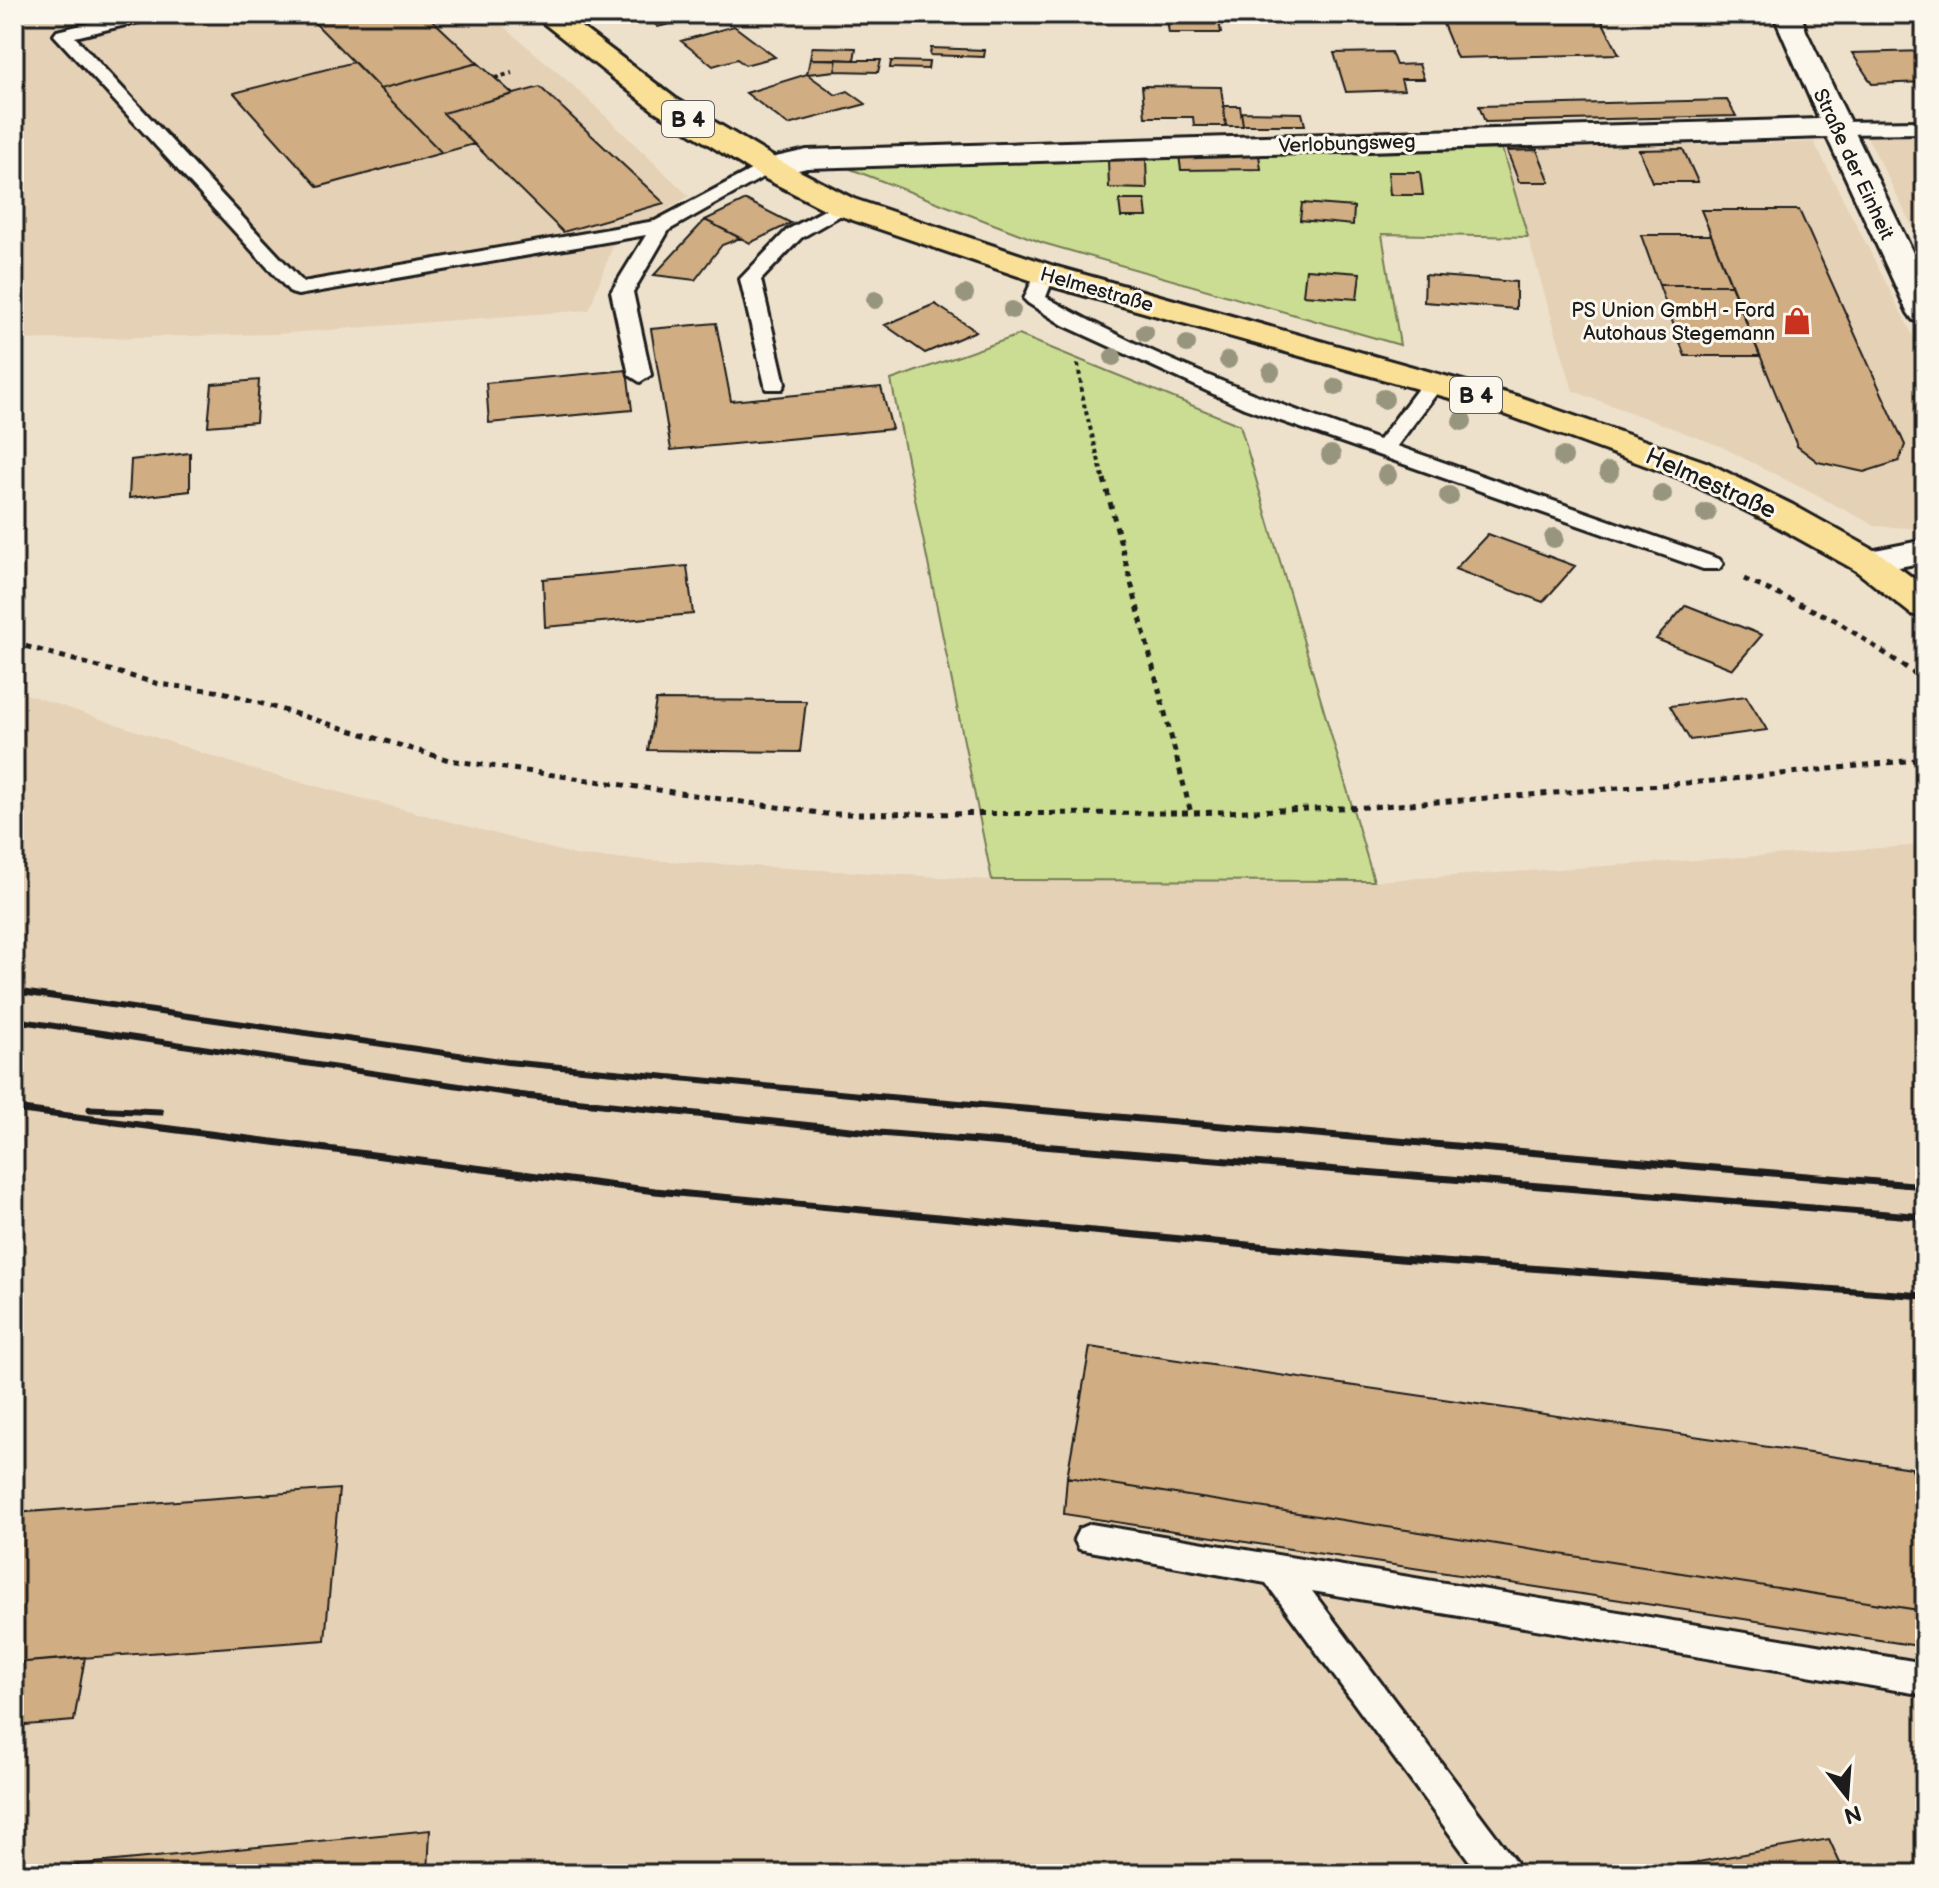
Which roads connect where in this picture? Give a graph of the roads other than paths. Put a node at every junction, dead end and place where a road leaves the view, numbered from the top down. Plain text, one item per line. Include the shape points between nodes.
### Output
1 (149, 14) edge
2 (546, 14) edge
3 (1787, 14) edge
4 (65, 24) edge
5 (1925, 127) edge
6 (1837, 128) junction
7 (769, 168) junction
8 (843, 206) junction
9 (661, 226) junction
10 (1045, 274) junction
11 (1925, 313) edge
12 (640, 375) dead end
13 (774, 384) dead end
14 (1433, 384) junction
15 (1384, 448) junction
16 (1925, 551) edge
17 (1868, 562) junction
18 (1711, 564) road end
19 (1925, 606) edge
20 (1091, 1539) dead end
21 (1276, 1570) junction
22 (1925, 1679) edge
23 (1502, 1874) edge

1 - 4 lane
2 - 7 main road, Helmestraße / B 4 via 664,104
3 - 6 street, Straße der Einheit
4 - 9 lane via 298,289
5 - 6 lane, Verlobungsweg
6 - 7 street, Verlobungsweg via 807,159
6 - 11 street, Straße der Einheit
7 - 8 main road, Helmestraße / B 4
7 - 9 lane
8 - 10 main road, Helmestraße / B 4
8 - 13 lane via 794,234 750,279
9 - 12 lane via 622,292
10 - 14 main road, Helmestraße / B 4
10 - 15 lane, Helmestraße via 1035,299 1071,320 1252,403
14 - 15 lane
14 - 17 main road, Helmestraße / B 4 via 1508,404 1693,470
15 - 18 lane, Helmestraße
16 - 17 street
17 - 19 main road, Helmestraße / B 4
20 - 21 lane
21 - 22 lane
21 - 23 lane

